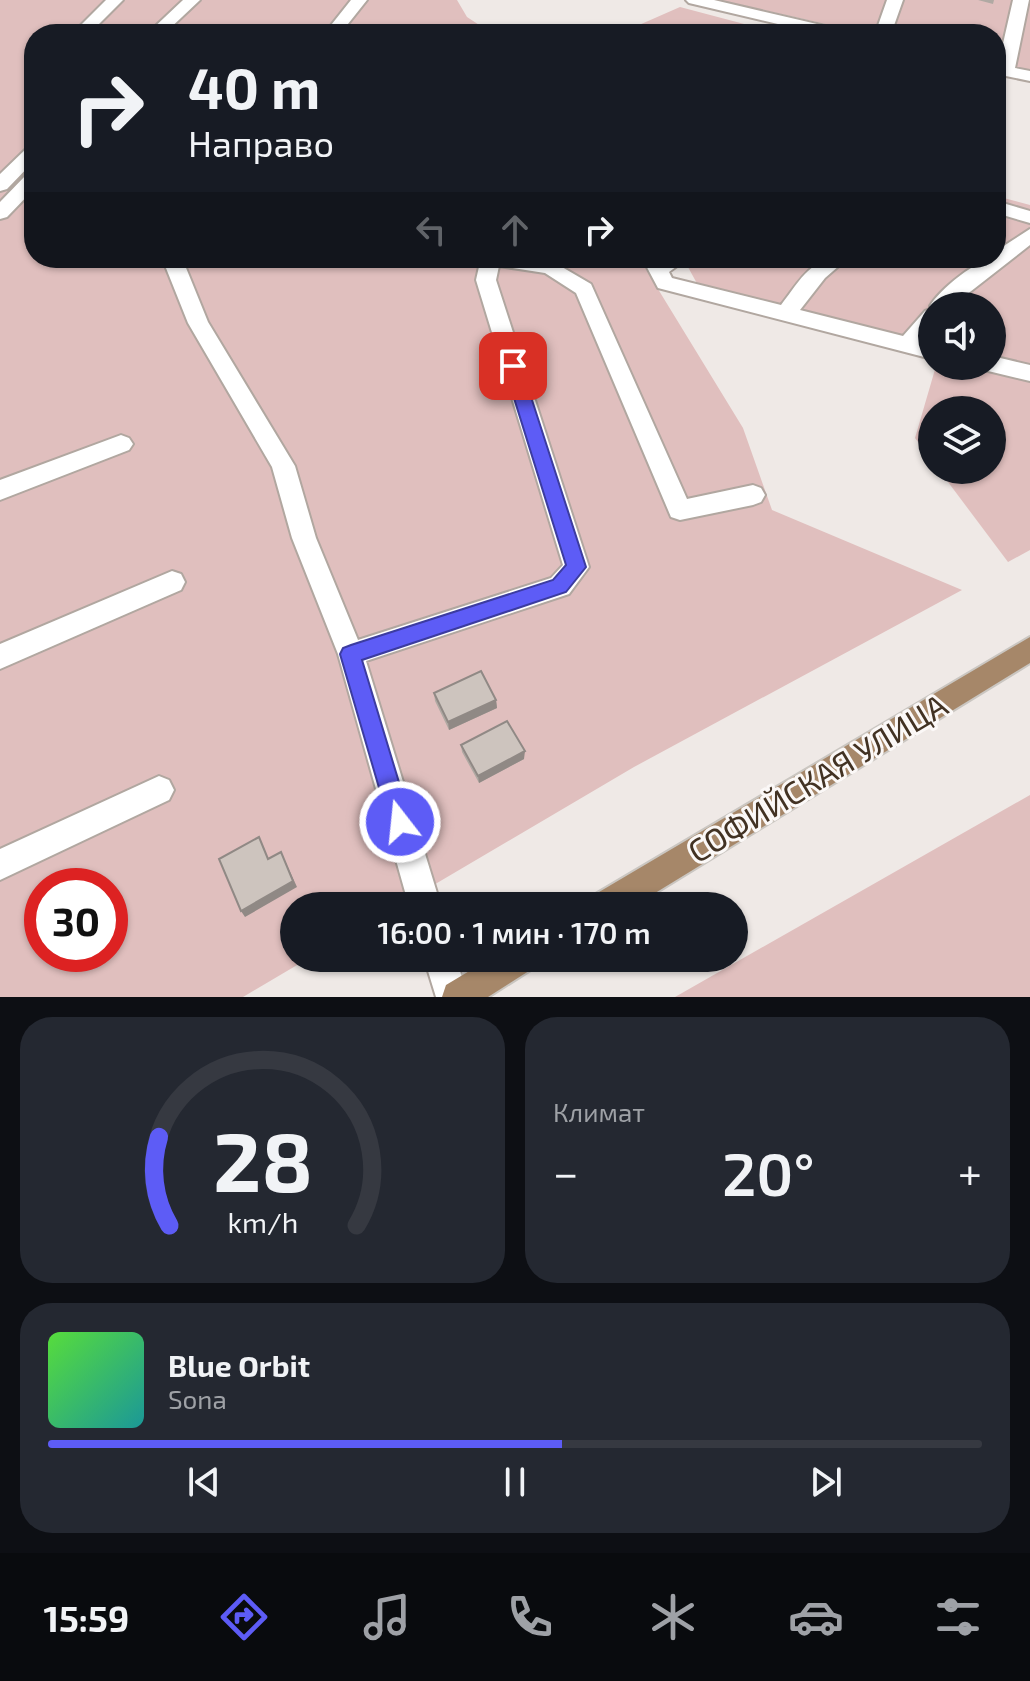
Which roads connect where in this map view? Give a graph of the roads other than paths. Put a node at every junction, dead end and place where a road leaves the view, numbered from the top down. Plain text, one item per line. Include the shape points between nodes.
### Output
1 (115, 0) edge
2 (192, 0) edge
3 (359, 0) edge
4 (694, 0) edge
5 (895, 0) edge
6 (1021, 0) edge
7 (90, 24) edge
8 (166, 24) edge
9 (340, 24) edge
10 (798, 24) edge
11 (887, 24) edge
12 (1006, 52) edge
13 (1006, 71) edge
14 (1030, 76) edge
15 (24, 161) edge
16 (0, 185) edge
17 (24, 188) edge
18 (1006, 210) edge
19 (0, 213) edge
20 (1030, 217) edge
21 (1030, 235) edge
22 (1006, 253) edge
23 (176, 268) edge
24 (489, 268) edge
25 (552, 268) edge
26 (656, 268) edge
27 (825, 268) edge
28 (986, 268) edge
29 (955, 292) edge
30 (784, 315) junction
31 (918, 333) edge
32 (908, 345) junction
33 (918, 348) edge
34 (1006, 367) edge
35 (1030, 373) edge
36 (121, 444) dead end
37 (0, 490) edge
38 (753, 495) dead end
39 (172, 582) dead end
40 (1030, 649) edge
41 (351, 654) junction
42 (0, 657) edge
43 (159, 790) dead end
44 (0, 865) edge
45 (421, 892) edge
46 (628, 892) edge
47 (445, 972) edge
48 (497, 972) edge
49 (455, 997) edge

1 - 7 street
2 - 8 street
3 - 9 street
4 - 10 street
5 - 11 street
6 - 12 street
13 - 14 street
15 - 16 street
17 - 19 street
18 - 20 street
21 - 22 street
23 - 41 street via 198,323 283,466 304,538
24 - 41 street via 486,280 576,567 560,586
25 - 38 street via 584,289 680,510
26 - 30 street via 665,283
27 - 30 street
28 - 29 street
30 - 32 street
31 - 32 street
32 - 33 street
34 - 35 street
36 - 37 street
39 - 42 street
40 - 46 main road, СОФИЙСКАЯ УЛИЦА
41 - 45 street
43 - 44 street
47 - 49 street
48 - 49 main road

